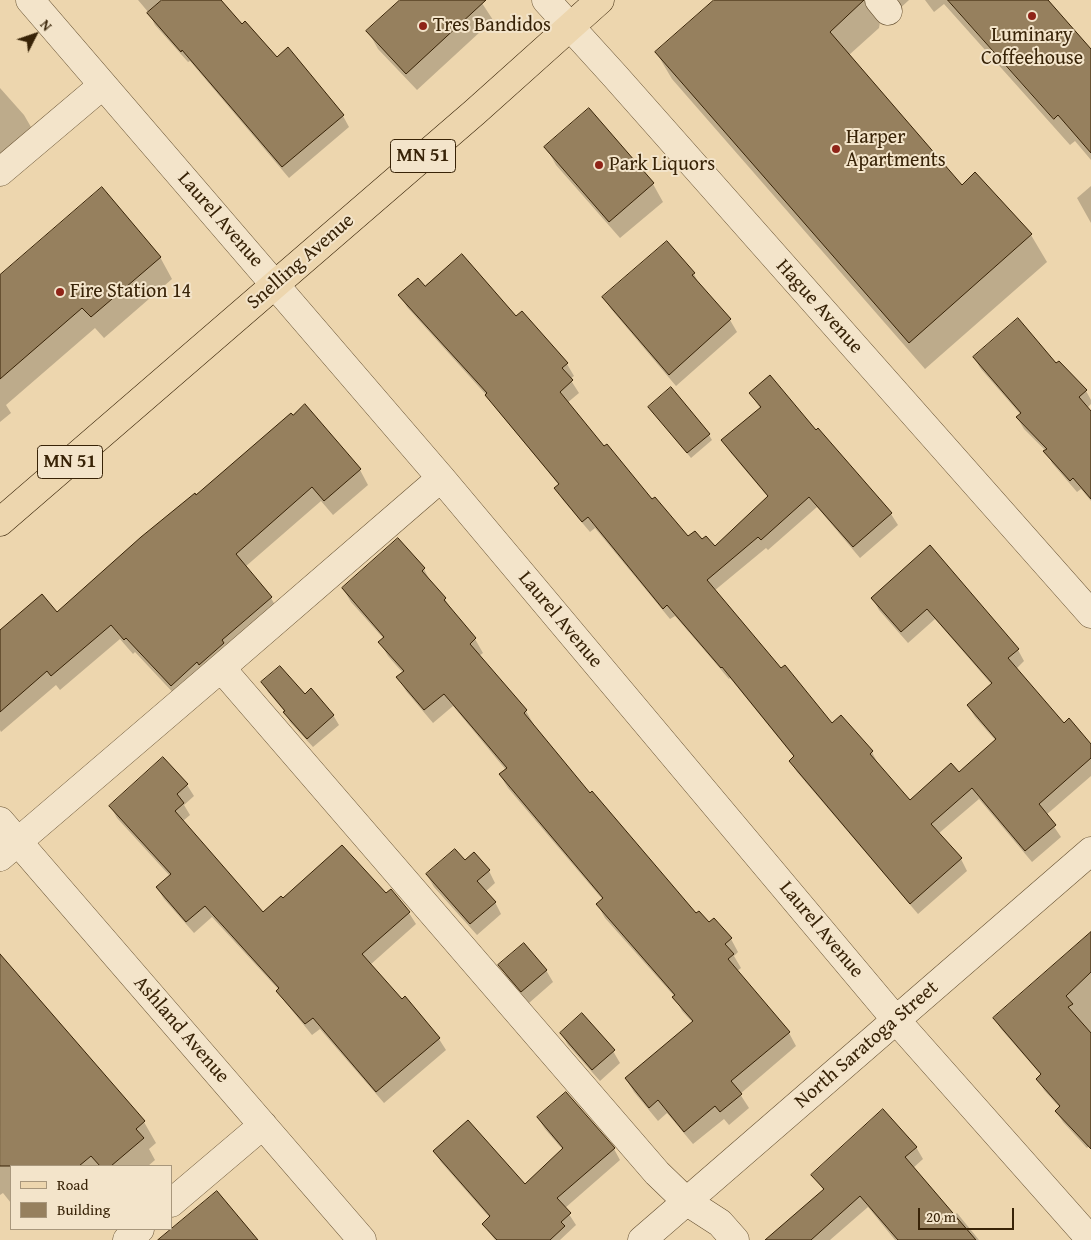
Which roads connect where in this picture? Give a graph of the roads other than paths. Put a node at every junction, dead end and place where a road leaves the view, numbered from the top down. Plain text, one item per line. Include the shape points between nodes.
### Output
1 (30, 0) edge
2 (546, 0) edge
3 (600, 0) edge
4 (569, 27) junction
5 (102, 85) junction
6 (0, 172) edge
7 (275, 284) junction
8 (441, 478) junction
9 (0, 522) edge
10 (1091, 614) edge
11 (221, 668) junction
12 (0, 821) edge
13 (9, 849) edge
14 (1091, 851) edge
15 (896, 1020) junction
16 (263, 1125) junction
17 (686, 1201) junction
18 (172, 1202) edge
19 (139, 1230) edge
20 (127, 1240) edge
21 (362, 1240) edge
22 (642, 1240) edge
23 (735, 1240) edge
24 (1091, 1240) edge

1 - 5 street, Laurel Avenue
2 - 4 street, Hague Avenue
3 - 4 main road, Snelling Avenue / MN 51
4 - 7 main road, Snelling Avenue / MN 51
4 - 10 street, Hague Avenue
5 - 6 street
5 - 7 street, Laurel Avenue
7 - 8 street, Laurel Avenue
7 - 9 main road, Snelling Avenue / MN 51
8 - 11 street
8 - 15 street, Laurel Avenue
11 - 13 street
11 - 17 street via 657,1173
12 - 13 street, Ashland Avenue
13 - 16 street, Ashland Avenue
14 - 15 street, North Saratoga Street
15 - 17 street, North Saratoga Street
15 - 24 street, Laurel Avenue
16 - 18 street
16 - 21 street, Ashland Avenue
17 - 22 street, North Saratoga Street
17 - 23 street via 720,1223
19 - 20 street

